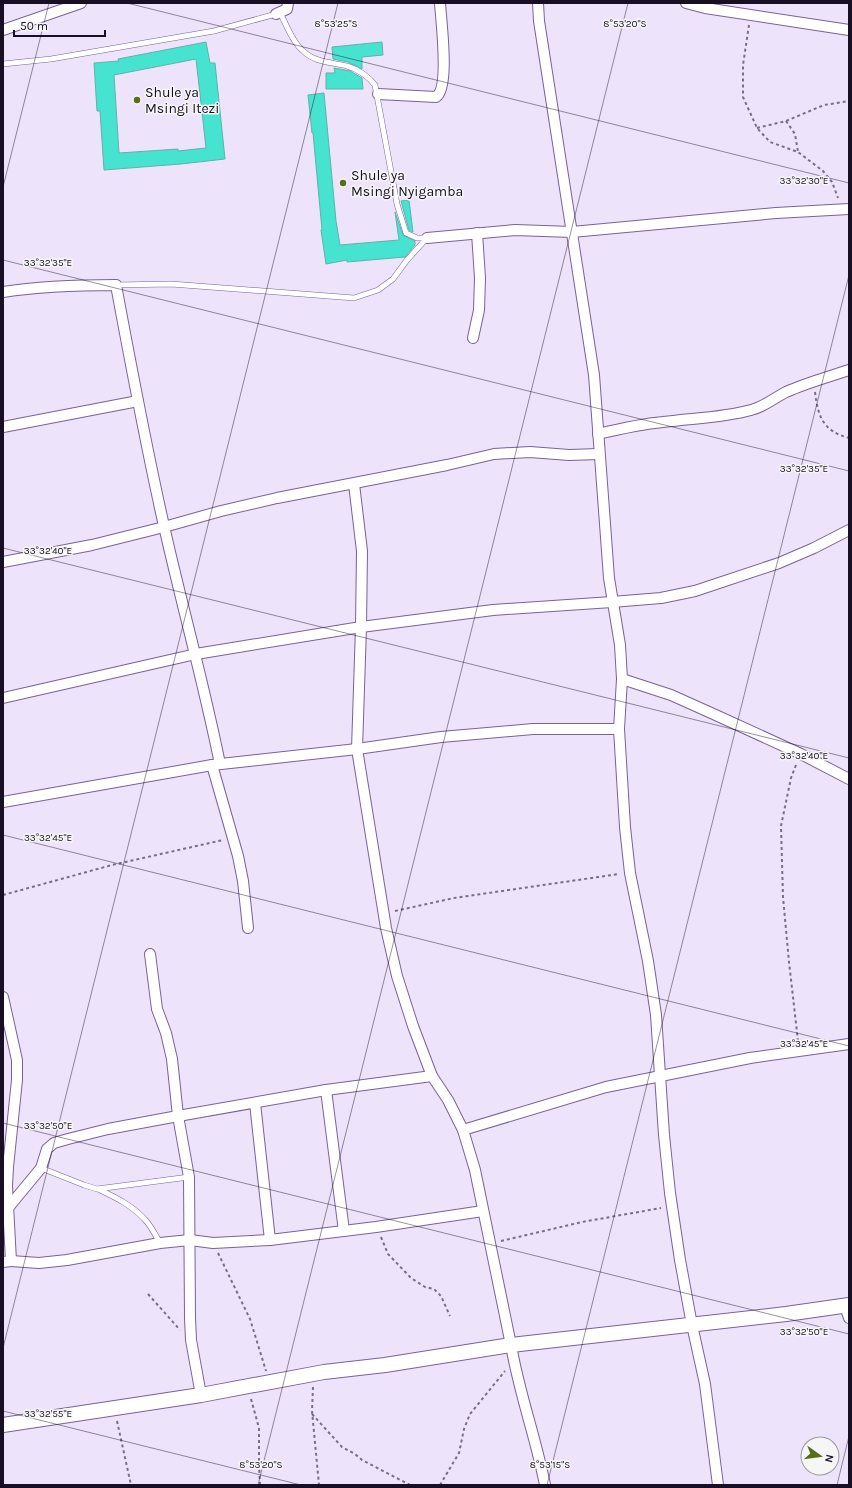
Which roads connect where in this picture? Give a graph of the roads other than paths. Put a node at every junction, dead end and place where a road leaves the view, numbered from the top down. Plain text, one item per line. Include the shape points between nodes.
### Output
1 (81, 3) edge
2 (288, 3) edge
3 (440, 3) edge
4 (538, 3) edge
5 (686, 3) edge
6 (278, 13) junction
7 (3, 30) edge
8 (849, 30) edge
9 (3, 64) edge
10 (378, 94) junction
11 (845, 210) edge
12 (572, 232) junction
13 (477, 233) junction
14 (427, 238) junction
15 (116, 285) junction
16 (3, 292) edge
17 (472, 338) dead end
18 (849, 370) edge
19 (138, 401) junction
20 (3, 427) edge
21 (598, 434) junction
22 (599, 454) junction
23 (354, 484) junction
24 (164, 527) junction
25 (849, 530) edge
26 (3, 562) edge
27 (612, 602) junction
28 (361, 627) junction
29 (196, 654) junction
30 (622, 679) junction
31 (3, 698) edge
32 (619, 729) junction
33 (357, 749) junction
34 (216, 765) junction
35 (849, 779) edge
36 (3, 802) edge
37 (248, 928) dead end
38 (150, 954) dead end
39 (3, 997) edge
40 (849, 1044) edge
41 (432, 1076) junction
42 (659, 1077) junction
43 (326, 1090) junction
44 (254, 1103) junction
45 (178, 1116) junction
46 (463, 1130) junction
47 (41, 1168) junction
48 (188, 1177) junction
49 (97, 1189) junction
50 (8, 1208) junction
51 (483, 1211) junction
52 (344, 1231) junction
53 (190, 1240) junction
54 (270, 1240) junction
55 (160, 1243) junction
56 (7, 1262) edge
57 (848, 1310) edge
58 (692, 1325) junction
59 (511, 1345) junction
60 (201, 1395) junction
61 (3, 1425) edge
62 (545, 1485) edge
63 (718, 1485) edge

1 - 7 street
2 - 6 street via 287,9
3 - 10 street via 444,72 440,95 436,97
4 - 12 street
5 - 8 street
6 - 9 lane via 214,31 51,59
6 - 10 lane via 302,50 323,62 349,66 357,70 371,80
10 - 14 lane via 397,204 406,233 417,238
11 - 12 street via 768,214
12 - 13 street via 515,230
12 - 21 street via 594,375
13 - 14 street
13 - 17 street via 479,310
14 - 15 lane via 393,279 378,290 354,298 171,284
15 - 16 street via 77,284
15 - 19 street
18 - 21 street via 784,393 752,410
19 - 20 street
19 - 24 street
21 - 22 street
22 - 23 street via 494,454
22 - 27 street
23 - 24 street via 221,510
23 - 28 street via 362,551
24 - 26 street via 92,545
24 - 29 street
25 - 27 street via 779,563 695,591 661,598
27 - 28 street via 492,610
27 - 30 street via 620,645
28 - 29 street
28 - 33 street
29 - 31 street
29 - 34 street
30 - 32 street
30 - 35 street via 671,695 801,754
32 - 33 street via 533,729 441,737
32 - 42 street via 630,873 656,1015
33 - 34 street
33 - 41 street via 397,976
34 - 36 street
34 - 37 street via 242,874
38 - 45 street via 157,1009 172,1059
39 - 50 street via 17,1060 8,1167
40 - 42 street via 750,1058
41 - 43 street
41 - 46 street
42 - 46 street via 606,1087
42 - 58 street via 672,1206
43 - 44 street
43 - 52 street
44 - 45 street
44 - 54 street
45 - 47 street via 108,1129 54,1143 47,1149
45 - 48 street
46 - 51 street via 475,1170
47 - 49 lane
47 - 50 street
48 - 49 lane
48 - 53 street
49 - 55 lane via 136,1211 147,1222
50 - 56 street via 10,1236
51 - 52 street
51 - 59 street
52 - 54 street
53 - 54 street via 213,1243
53 - 55 street
53 - 60 street via 188,1285 191,1340
55 - 56 street via 67,1260 39,1263
57 - 58 street
58 - 59 street
58 - 63 street via 705,1384
59 - 60 street via 313,1374
59 - 62 street
60 - 61 street

